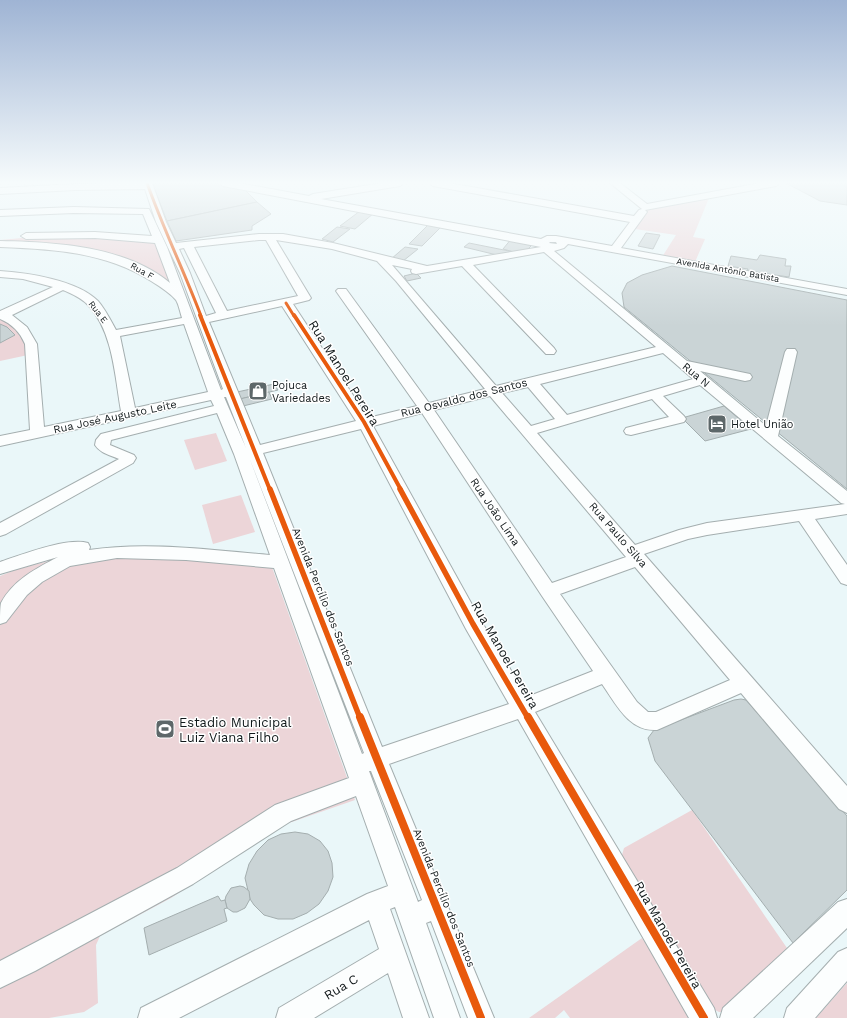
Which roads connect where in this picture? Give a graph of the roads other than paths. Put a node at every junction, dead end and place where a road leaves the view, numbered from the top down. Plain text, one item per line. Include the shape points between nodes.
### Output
1 (156, 231) edge
2 (483, 231) edge
3 (629, 231) edge
4 (162, 232) junction
5 (269, 237) junction
6 (0, 238) edge
7 (0, 244) edge
8 (552, 244) junction
9 (614, 250) junction
10 (381, 260) junction
11 (660, 261) junction
12 (466, 264) junction
13 (427, 269) junction
14 (0, 274) edge
15 (395, 275) junction
16 (63, 286) junction
17 (342, 291) dead end
18 (847, 292) edge
19 (847, 298) edge
20 (188, 300) junction
21 (286, 303) junction
22 (1, 315) edge
23 (223, 316) junction
24 (195, 320) junction
25 (113, 334) junction
26 (664, 349) junction
27 (550, 351) dead end
28 (791, 352) dead end
29 (682, 363) junction
30 (745, 377) dead end
31 (703, 380) junction
32 (530, 381) junction
33 (493, 390) junction
34 (654, 394) junction
35 (222, 398) junction
36 (425, 407) junction
37 (129, 414) junction
38 (565, 421) junction
39 (364, 422) junction
40 (528, 431) junction
41 (631, 431) dead end
42 (36, 434) junction
43 (770, 437) junction
44 (0, 441) edge
45 (248, 452) junction
46 (847, 499) edge
47 (847, 509) edge
48 (804, 516) junction
49 (0, 530) edge
50 (278, 531) junction
51 (262, 550) dead end
52 (635, 556) junction
53 (281, 562) junction
54 (0, 568) edge
55 (847, 578) edge
56 (548, 590) junction
57 (0, 617) edge
58 (606, 674) junction
59 (745, 682) junction
60 (523, 708) junction
61 (376, 759) junction
62 (359, 775) junction
63 (845, 798) edge
64 (420, 867) junction
65 (399, 883) junction
66 (376, 903) junction
67 (438, 906) junction
68 (847, 911) edge
69 (411, 917) junction
70 (394, 955) junction
71 (847, 961) edge
72 (0, 975) edge
73 (151, 1018) edge
74 (289, 1018) edge
75 (416, 1018) edge
76 (447, 1018) edge
77 (481, 1018) edge
78 (704, 1018) edge
79 (732, 1018) edge
80 (796, 1018) edge

1 - 4 street
2 - 8 street, Avenida Antônio Batista
3 - 9 street
4 - 5 street, Rua Paulo Silva
4 - 6 street
4 - 20 street, Avenida Percílio dos Santos
4 - 23 street
5 - 10 street, Rua Paulo Silva via 328,245
5 - 21 street via 304,298
7 - 20 street, Rua F via 73,249 118,260 146,272
8 - 9 street, Avenida Antônio Batista
8 - 11 street, Avenida Antônio Batista
8 - 12 street
8 - 26 street, Rua N
9 - 11 street, Avenida Antônio Batista
10 - 13 street, Rua Paulo Silva
10 - 15 street, Rua Paulo Silva
11 - 18 street, Avenida Antônio Batista
11 - 19 street, Avenida Antônio Batista
12 - 13 street
12 - 27 street
13 - 15 street
14 - 16 street, Rua E via 23,276
15 - 33 street, Rua Paulo Silva
16 - 22 street
16 - 25 street, Rua E via 83,295 94,304
17 - 36 street, Rua João Lima
20 - 24 street, Avenida Percílio dos Santos
21 - 23 street
21 - 39 street, Rua Manoel Pereira
22 - 42 street via 21,327 31,344
23 - 24 street
24 - 25 street
24 - 35 street, Avenida Percílio dos Santos
25 - 37 street, Rua E
26 - 29 street, Rua N
26 - 32 street, Rua Osvaldo dos Santos
28 - 43 street
29 - 30 street
29 - 31 street, Rua N
31 - 34 street
31 - 43 street, Rua N
32 - 33 street, Rua Osvaldo dos Santos
32 - 38 street
33 - 36 street, Rua Osvaldo dos Santos
33 - 40 street, Rua Paulo Silva
34 - 38 street
34 - 41 street via 679,419
35 - 37 street, Rua José Augusto Leite
35 - 45 street, Avenida Percílio dos Santos
35 - 49 street via 158,423 106,437 102,446 126,456 128,460
36 - 39 street, Rua Osvaldo dos Santos
36 - 56 street, Rua João Lima
37 - 42 street, Rua José Augusto Leite
38 - 40 street
39 - 45 street, Rua Osvaldo dos Santos
39 - 60 street, Rua Manoel Pereira via 473,624
40 - 52 street, Rua Paulo Silva
42 - 44 street, Rua José Augusto Leite
43 - 46 street, Rua N
45 - 50 street, Avenida Percílio dos Santos
47 - 48 street
48 - 52 street via 685,534
48 - 55 street
50 - 53 street, Avenida Percílio dos Santos
50 - 61 street, Avenida Percílio dos Santos
51 - 54 street via 134,544 91,546 55,551
52 - 56 street
52 - 59 street, Rua Paulo Silva
53 - 57 street via 186,554 117,552 66,560 36,577 21,590
53 - 62 street, Avenida Percílio dos Santos
56 - 58 street, Rua João Lima
58 - 59 street, Rua João Lima via 639,718 646,721 657,721
58 - 60 street
59 - 63 street, Rua Paulo Silva
60 - 61 street
60 - 78 street, Rua Manoel Pereira
61 - 62 street
61 - 64 street, Avenida Percílio dos Santos
62 - 65 street, Avenida Percílio dos Santos
62 - 72 street via 283,813 185,876
64 - 65 street
64 - 67 street, Avenida Percílio dos Santos
65 - 66 street
65 - 69 street, Avenida Percílio dos Santos
66 - 70 street
66 - 73 street
67 - 69 street
67 - 77 street, Avenida Percílio dos Santos
68 - 79 street
69 - 76 street, Avenida Percílio dos Santos
70 - 74 street, Rua C
70 - 75 street
71 - 80 street

